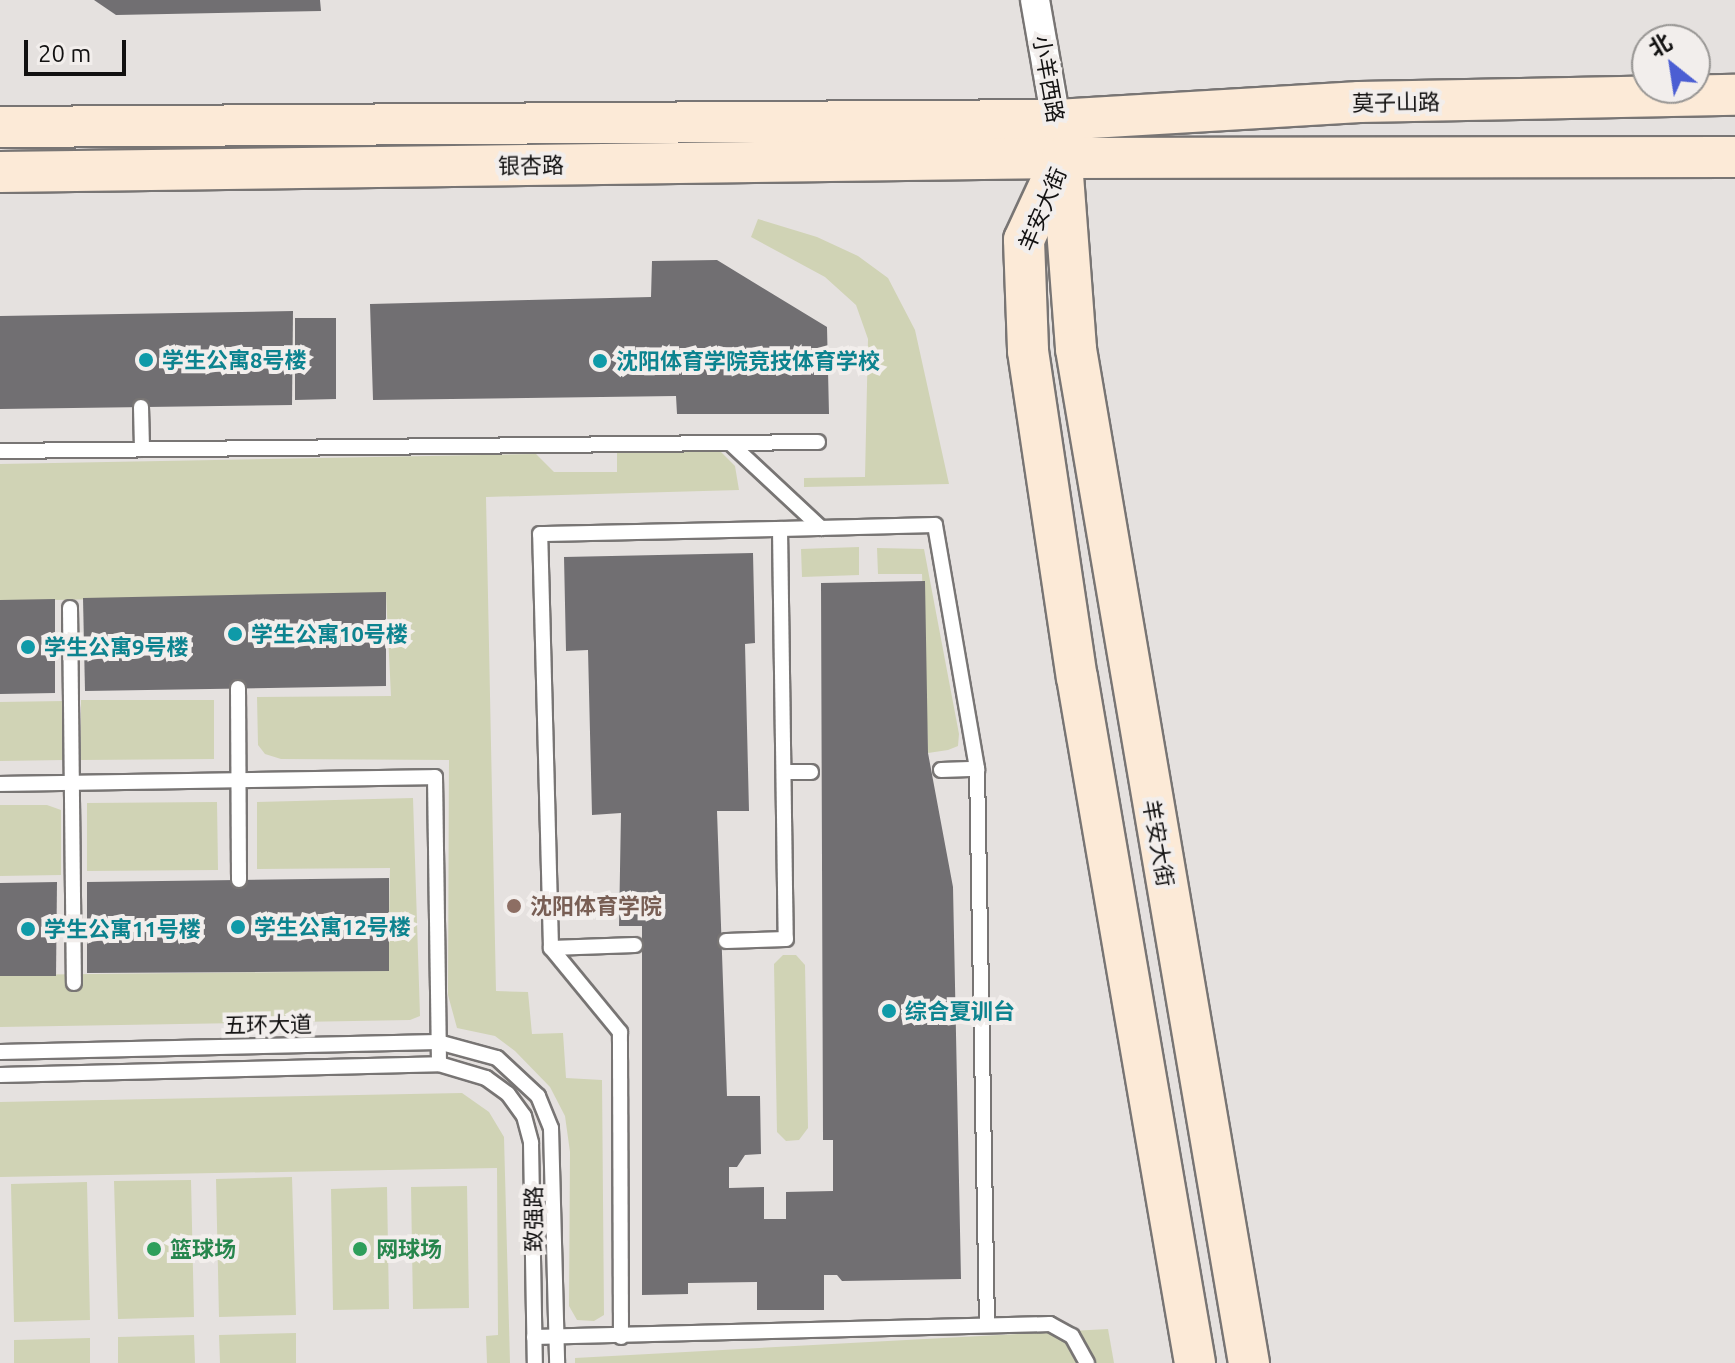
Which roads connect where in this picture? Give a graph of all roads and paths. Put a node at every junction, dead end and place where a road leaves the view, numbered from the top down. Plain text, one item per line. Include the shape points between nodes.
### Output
1 (1035, 0) edge
2 (1735, 95) edge
3 (0, 127) edge
4 (1060, 139) junction
5 (1735, 157) edge
6 (0, 172) edge
7 (141, 407) dead end
8 (818, 442) dead end
9 (730, 443) junction
10 (142, 449) junction
11 (0, 451) edge
12 (821, 528) junction
13 (780, 529) junction
14 (70, 608) dead end
15 (238, 688) dead end
16 (977, 769) junction
17 (941, 770) dead end
18 (784, 772) junction
19 (811, 772) dead end
20 (238, 780) junction
21 (72, 783) junction
22 (0, 784) edge
23 (239, 880) dead end
24 (726, 941) dead end
25 (635, 945) dead end
26 (551, 948) junction
27 (74, 983) dead end
28 (438, 1042) junction
29 (0, 1052) edge
30 (439, 1064) junction
31 (0, 1075) edge
32 (526, 1081) joint
33 (508, 1094) joint
34 (987, 1325) junction
35 (534, 1337) junction
36 (557, 1337) junction
37 (621, 1337) junction
38 (535, 1363) edge
39 (557, 1363) edge
40 (1087, 1363) edge
41 (1195, 1363) edge
42 (1249, 1363) edge

1 - 4 street, 小羊西路
2 - 4 street, 莫子山路 via 1359,102
3 - 4 street
4 - 5 street
4 - 6 street, 银杏路
4 - 41 street, 羊安大街 via 1024,240 1024,313 1077,677
4 - 42 street, 羊安大街 via 1076,349
7 - 10 lane
8 - 9 lane
9 - 10 lane
9 - 12 lane
10 - 11 lane
12 - 13 lane
12 - 16 lane via 935,525
13 - 18 lane
13 - 26 lane via 540,534
14 - 21 lane
15 - 20 lane
16 - 17 lane
16 - 34 lane
18 - 19 lane
18 - 24 lane via 786,939
20 - 21 lane
20 - 23 lane
20 - 28 lane via 435,777
21 - 22 lane
21 - 27 lane
25 - 26 lane
26 - 37 lane via 620,1032
28 - 29 lane, 五环大道
28 - 30 lane
28 - 32 lane, 五环大道 via 497,1058
30 - 31 lane, 五环大道
30 - 33 lane, 五环大道 via 486,1078
32 - 36 lane, 致强路 via 547,1112 555,1148
33 - 35 lane, 致强路 via 524,1116 531,1143
34 - 37 lane
34 - 40 lane via 1050,1324 1072,1336
35 - 36 lane
35 - 38 lane, 致强路
36 - 37 lane
36 - 39 lane, 致强路

